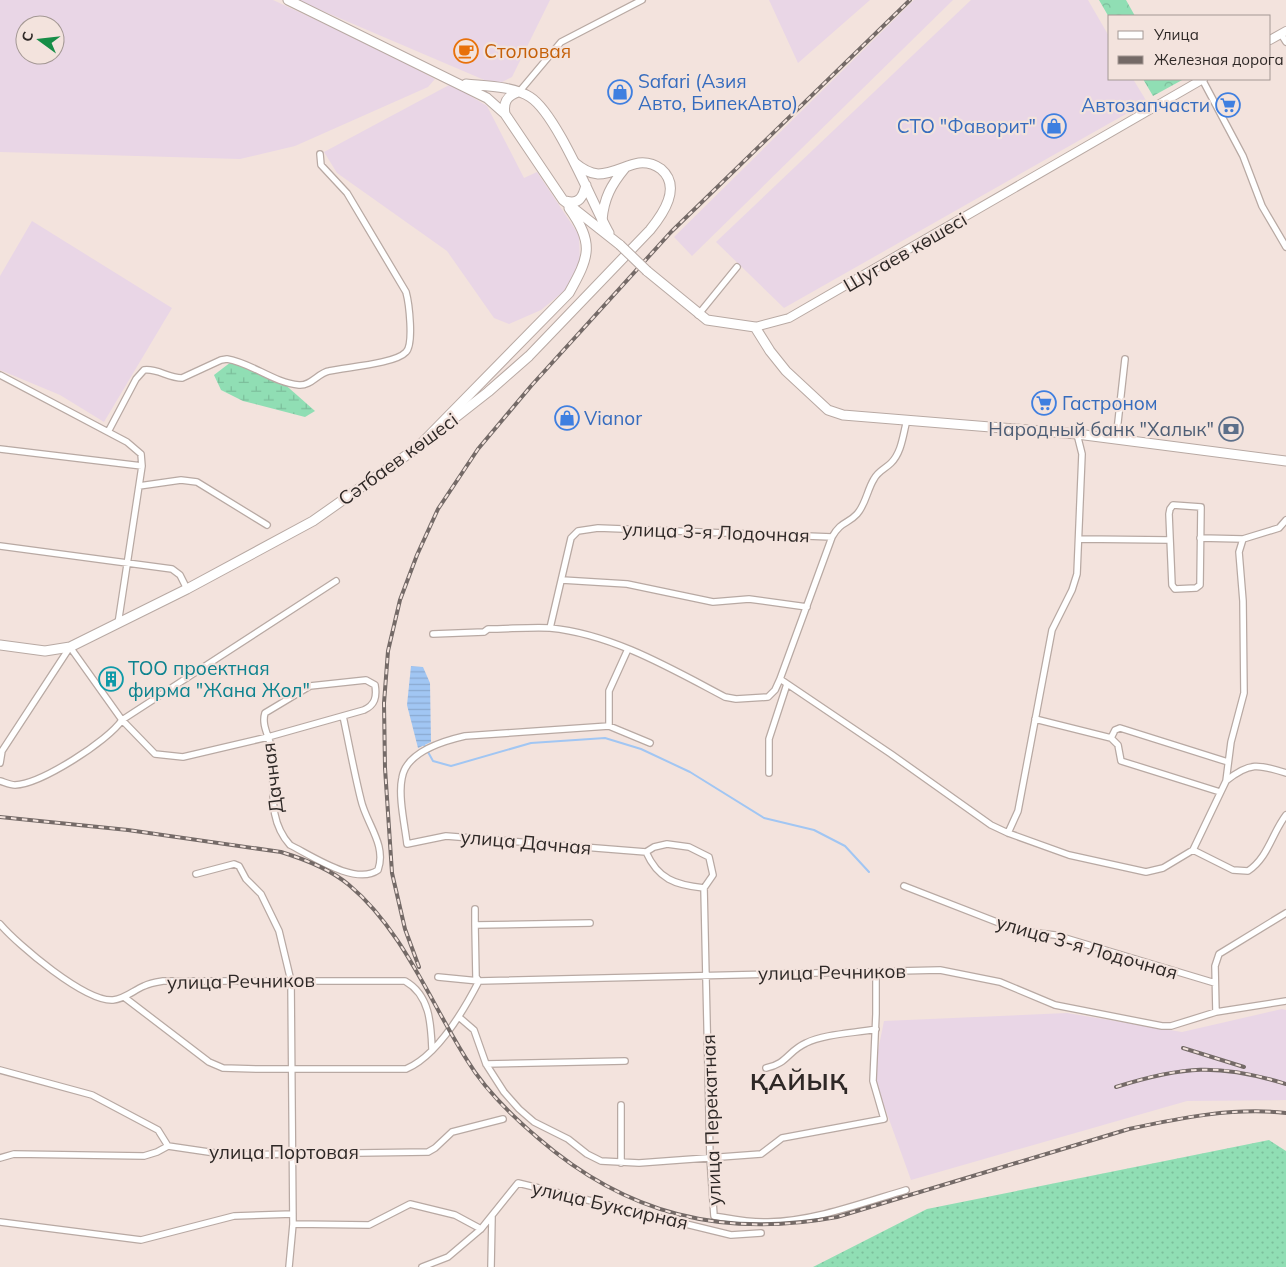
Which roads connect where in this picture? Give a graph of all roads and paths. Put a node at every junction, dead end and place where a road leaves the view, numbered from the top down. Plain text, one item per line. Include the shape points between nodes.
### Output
1 (288, 0) edge
2 (642, 0) edge
3 (1283, 32) edge
4 (1271, 39) edge
5 (1286, 42) edge
6 (1200, 80) edge
7 (1203, 80) edge
8 (461, 84) junction
9 (519, 92) junction
10 (505, 114) junction
11 (320, 154) dead end
12 (571, 159) junction
13 (625, 168) junction
14 (586, 185) junction
15 (563, 200) junction
16 (602, 220) junction
17 (611, 236) junction
18 (1286, 247) edge
19 (738, 266) dead end
20 (698, 315) junction
21 (755, 327) junction
22 (1125, 359) dead end
23 (0, 375) edge
24 (907, 420) junction
25 (108, 432) junction
26 (1078, 434) junction
27 (1116, 440) junction
28 (0, 449) edge
29 (415, 450) junction
30 (1286, 461) edge
31 (142, 466) junction
32 (139, 486) junction
33 (1286, 520) edge
34 (267, 526) dead end
35 (832, 537) junction
36 (1200, 538) junction
37 (1243, 539) junction
38 (1079, 540) junction
39 (1169, 540) junction
40 (0, 546) edge
41 (128, 562) junction
42 (562, 580) junction
43 (336, 581) dead end
44 (187, 589) junction
45 (806, 607) junction
46 (118, 624) junction
47 (550, 628) junction
48 (433, 634) dead end
49 (0, 646) edge
50 (70, 647) junction
51 (628, 649) junction
52 (780, 679) junction
53 (787, 684) junction
54 (343, 716) junction
55 (1035, 719) junction
56 (122, 720) junction
57 (609, 726) junction
58 (268, 737) junction
59 (1111, 738) junction
60 (650, 743) dead end
61 (1228, 762) junction
62 (0, 763) edge
63 (1286, 773) edge
64 (769, 774) dead end
65 (0, 781) edge
66 (1226, 781) junction
67 (1220, 792) junction
68 (1286, 815) edge
69 (1008, 833) junction
70 (1193, 850) junction
71 (646, 852) junction
72 (196, 874) dead end
73 (904, 886) dead end
74 (704, 888) junction
75 (475, 909) dead end
76 (1286, 913) edge
77 (590, 923) dead end
78 (0, 924) edge
79 (475, 925) junction
80 (876, 971) junction
81 (706, 974) junction
82 (438, 977) dead end
83 (291, 981) junction
84 (479, 981) junction
85 (1215, 983) junction
86 (124, 997) junction
87 (1286, 1001) edge
88 (1216, 1012) junction
89 (460, 1018) junction
90 (876, 1029) junction
91 (432, 1049) junction
92 (625, 1061) dead end
93 (486, 1064) junction
94 (291, 1068) junction
95 (766, 1068) dead end
96 (0, 1070) edge
97 (620, 1106) dead end
98 (503, 1119) dead end
99 (168, 1146) junction
100 (292, 1154) junction
101 (0, 1158) edge
102 (710, 1158) junction
103 (621, 1162) junction
104 (906, 1190) dead end
105 (293, 1214) junction
106 (492, 1217) junction
107 (0, 1222) edge
108 (293, 1224) junction
109 (481, 1229) junction
110 (761, 1233) dead end
111 (289, 1267) edge
112 (422, 1267) edge
113 (491, 1267) edge

1 - 8 main road, Шугаев көшесі
2 - 9 street via 561,42
3 - 4 main road
3 - 5 street
6 - 21 main road, Шугаев көшесі via 789,318
7 - 18 street via 1243,156 1262,206
8 - 9 main road, Шугаев көшесі
8 - 10 main road, Шугаев көшесі via 487,98
9 - 10 main road via 508,98
9 - 12 main road, Шугаев көшесі via 537,102
10 - 15 main road, Шугаев көшесі
11 - 25 street via 321,165 347,193 406,292 410,346 406,352 395,358 327,371 305,385 291,383 227,359 182,378 144,370 136,378
12 - 13 main road, Сәтбаев көшесі via 583,170 598,174
12 - 14 main road, Шугаев көшесі
13 - 16 main road via 604,201
13 - 29 main road, Сәтбаев көшесі via 651,163 665,173 670,197 662,215 528,356
14 - 15 main road via 580,200 572,203
14 - 16 main road, Шугаев көшесі
15 - 17 main road, Шугаев көшесі
15 - 29 main road via 583,230 587,252 585,264 569,294
16 - 17 main road, Шугаев көшесі
17 - 20 main road, Шугаев көшесі, bridge
19 - 20 street
20 - 21 main road, Шугаев көшесі via 707,320
21 - 24 main road via 786,371 828,410 843,415
22 - 27 street
23 - 25 street
24 - 26 main road
24 - 35 street via 899,451 874,478 856,516 837,527
25 - 31 street via 127,442 140,454
26 - 27 main road
26 - 38 street via 1082,454
27 - 30 main road
28 - 31 street
29 - 44 main road, Сәтбаев көшесі via 313,521
31 - 32 street
32 - 34 street via 180,480 197,482
32 - 41 street
33 - 37 street via 1279,528
35 - 42 street, улица 3-я Лодочная via 587,528 571,538
35 - 45 street, улица 3-я Лодочная
36 - 37 street
36 - 39 street via 1200,507 1173,506 1170,509
36 - 39 street via 1200,585 1196,588 1175,589 1172,585
37 - 61 street via 1239,552 1244,693
38 - 39 street
38 - 55 street via 1076,574 1072,590 1052,630
40 - 41 street
41 - 44 street via 172,569 180,575
41 - 46 street
42 - 45 street via 626,584 713,602 749,599
42 - 47 street, улица 3-я Лодочная
43 - 56 street
44 - 46 main road, Сәтбаев көшесі
45 - 52 street, улица 3-я Лодочная
46 - 50 main road, Сәтбаев көшесі
47 - 48 street, улица 3-я Лодочная
47 - 51 street, улица 3-я Лодочная
49 - 50 main road, Сәтбаев көшесі via 45,651
50 - 56 street
50 - 62 street via 2,751
51 - 52 street, улица 3-я Лодочная via 658,661 725,697 768,697
51 - 57 street via 609,691
52 - 53 street
53 - 64 street via 769,739
53 - 69 street via 991,825
54 - 58 street
54 - 58 street, Дачная via 370,707 375,701 376,685 359,680 306,688 265,713 263,720
54 - 58 street, Дачная via 361,802 375,830 380,857 378,870 372,874 352,875 290,845 284,838 272,801 272,750
55 - 59 street
55 - 69 street via 1018,811
56 - 58 street via 155,754 183,757
56 - 65 street via 116,729 64,767 15,785
57 - 60 street
57 - 71 street, улица Дачная via 465,736 429,748 408,765 401,780 407,844 446,836
59 - 61 street via 1120,728
59 - 67 street via 1118,745 1121,762
61 - 66 street
63 - 66 street via 1253,765 1239,770
66 - 67 street
67 - 70 street
68 - 70 street via 1276,828 1262,859 1248,871 1233,870
69 - 70 street via 1069,855 1146,872 1163,868
71 - 74 street via 658,873 671,881
71 - 74 street via 668,844 701,852 713,867 711,881
72 - 83 street via 234,864 239,866 246,879 261,894 278,931
73 - 85 street, улица 3-я Лодочная via 1010,928 1055,935
74 - 81 street, улица Перекатная
75 - 79 street
76 - 85 street via 1220,954 1215,966
77 - 79 street
78 - 86 street, улица Речников via 18,942 94,997 114,1000
79 - 84 street via 476,977
80 - 81 street, улица Речников
80 - 88 street, улица Речников via 961,972 1000,982 1055,1005 1162,1026
80 - 90 street
81 - 84 street, улица Речников
81 - 102 street, улица Перекатная
82 - 84 street, улица Речников
83 - 86 street, улица Речников via 163,981 146,985
83 - 91 street, улица Речников via 405,981 423,998 431,1022
83 - 94 street
84 - 89 street
85 - 88 street
86 - 94 street via 209,1062 223,1068
87 - 88 street, улица Речников
89 - 91 street
89 - 93 street via 474,1030
90 - 95 street via 810,1041 778,1065
90 - 102 street via 873,1081 884,1119 782,1138 761,1154
91 - 94 street via 406,1069
92 - 93 street
93 - 103 street via 504,1092 534,1122 568,1139 593,1158
94 - 100 street
96 - 99 street via 92,1095 158,1130
97 - 103 street
98 - 100 street, улица Портовая via 452,1132 428,1152
99 - 100 street, улица Портовая via 229,1155
99 - 101 street via 144,1156 14,1154
100 - 105 street
102 - 103 street
102 - 104 street, улица Перекатная via 714,1216 742,1221 782,1221
105 - 107 street via 234,1216 141,1240
105 - 108 street
106 - 109 street
106 - 110 street, улица Буксирная via 518,1183 731,1235
106 - 113 street
108 - 109 street via 369,1225 410,1204 455,1215
108 - 111 street
109 - 112 street via 448,1258

